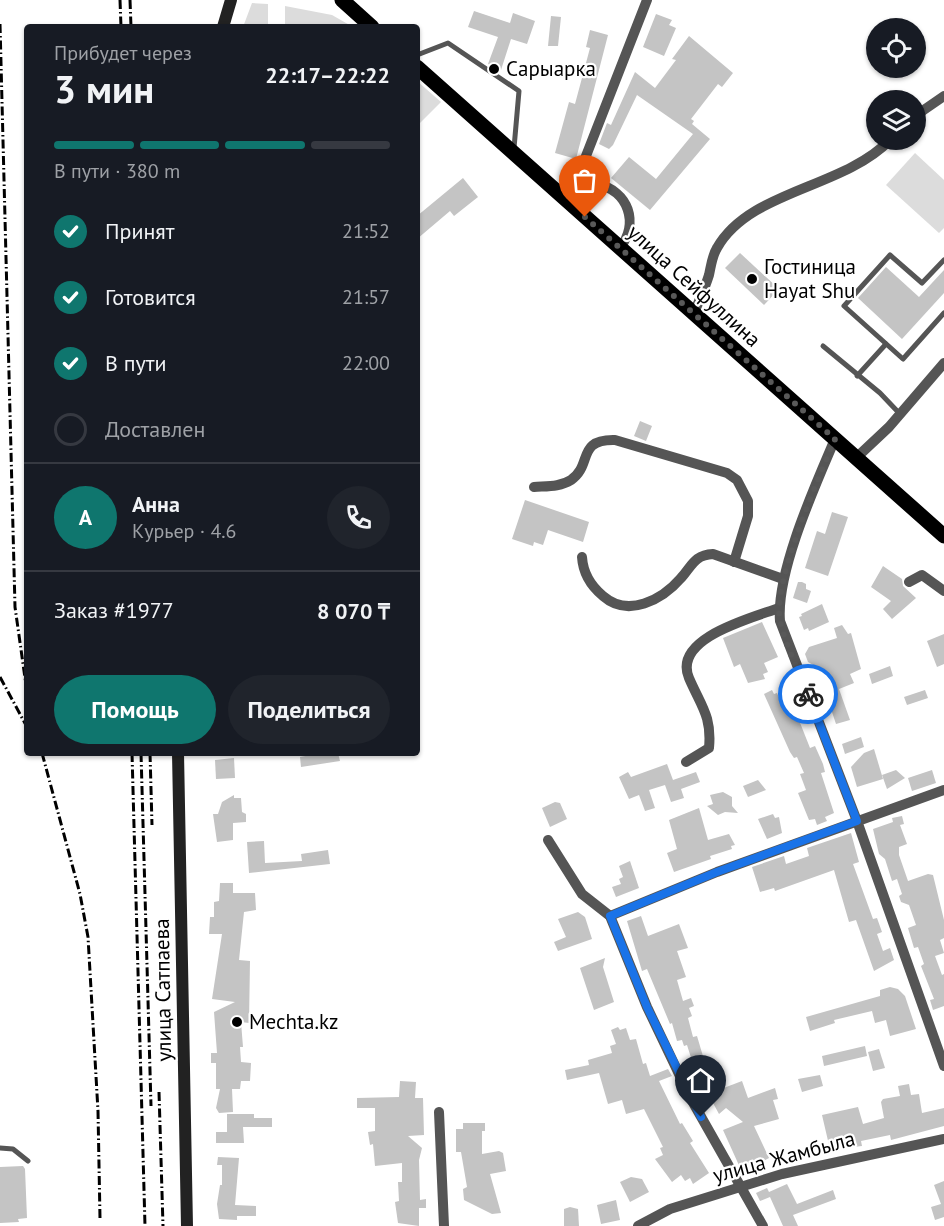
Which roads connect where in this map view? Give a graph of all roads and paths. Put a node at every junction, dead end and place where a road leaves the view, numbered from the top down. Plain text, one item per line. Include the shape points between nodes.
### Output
1 (342, 0) edge
2 (647, 0) edge
3 (232, 1) edge
4 (224, 24) edge
5 (369, 24) edge
6 (420, 55) edge
7 (420, 70) edge
8 (944, 96) edge
9 (926, 108) edge
10 (876, 150) edge
11 (514, 153) junction
12 (568, 202) junction
13 (620, 248) junction
14 (944, 260) edge
15 (693, 313) junction
16 (944, 314) edge
17 (886, 344) junction
18 (823, 346) dead end
19 (944, 363) edge
20 (857, 376) junction
21 (900, 414) junction
22 (835, 439) junction
23 (856, 458) junction
24 (534, 487) dead end
25 (944, 536) edge
26 (582, 557) dead end
27 (734, 562) junction
28 (783, 579) junction
29 (909, 582) dead end
30 (944, 591) edge
31 (779, 608) junction
32 (178, 756) edge
33 (686, 762) dead end
34 (944, 790) edge
35 (857, 821) junction
36 (548, 840) dead end
37 (610, 916) junction
38 (944, 1066) edge
39 (439, 1112) dead end
40 (944, 1139) edge
41 (0, 1148) edge
42 (28, 1161) dead end
43 (740, 1186) junction
44 (187, 1226) edge
45 (444, 1226) edge
46 (638, 1226) edge
47 (762, 1226) edge

1 - 5 main road
2 - 12 street
3 - 4 street
6 - 11 lane via 448,43 519,91
7 - 11 main road, улица Сейфуллина
8 - 9 street
10 - 15 street via 820,184 768,202 745,217 716,249
11 - 12 main road, улица Сейфуллина
12 - 13 main road, улица Сейфуллина
12 - 13 street via 580,191 597,184 613,190 629,209 631,222 628,237
13 - 15 main road, улица Сейфуллина
14 - 17 lane via 922,283 890,255 844,306
15 - 22 main road, улица Сейфуллина
16 - 17 lane via 903,359
17 - 20 lane
18 - 20 lane
19 - 21 street
20 - 21 lane
21 - 23 street
22 - 23 main road, улица Сейфуллина
22 - 28 street
23 - 25 main road, улица Сейфуллина
24 - 27 street via 557,486 573,479 589,448 605,440 726,474 744,488 748,501 748,516
26 - 27 street via 582,570 596,591 607,600 630,607 652,601 668,590 704,555
27 - 28 street
28 - 31 street
29 - 30 street via 922,575
31 - 33 street via 709,637 693,648 687,675 709,718 710,735 709,748
31 - 35 street via 780,621
32 - 44 street, улица Сатпаева
34 - 35 street
35 - 37 street
35 - 38 street
36 - 37 street via 582,894
37 - 43 street via 681,1079
39 - 45 street
40 - 43 street, улица Жамбыла
41 - 42 lane via 13,1149
43 - 46 street, улица Жамбыла via 670,1209
43 - 47 street

